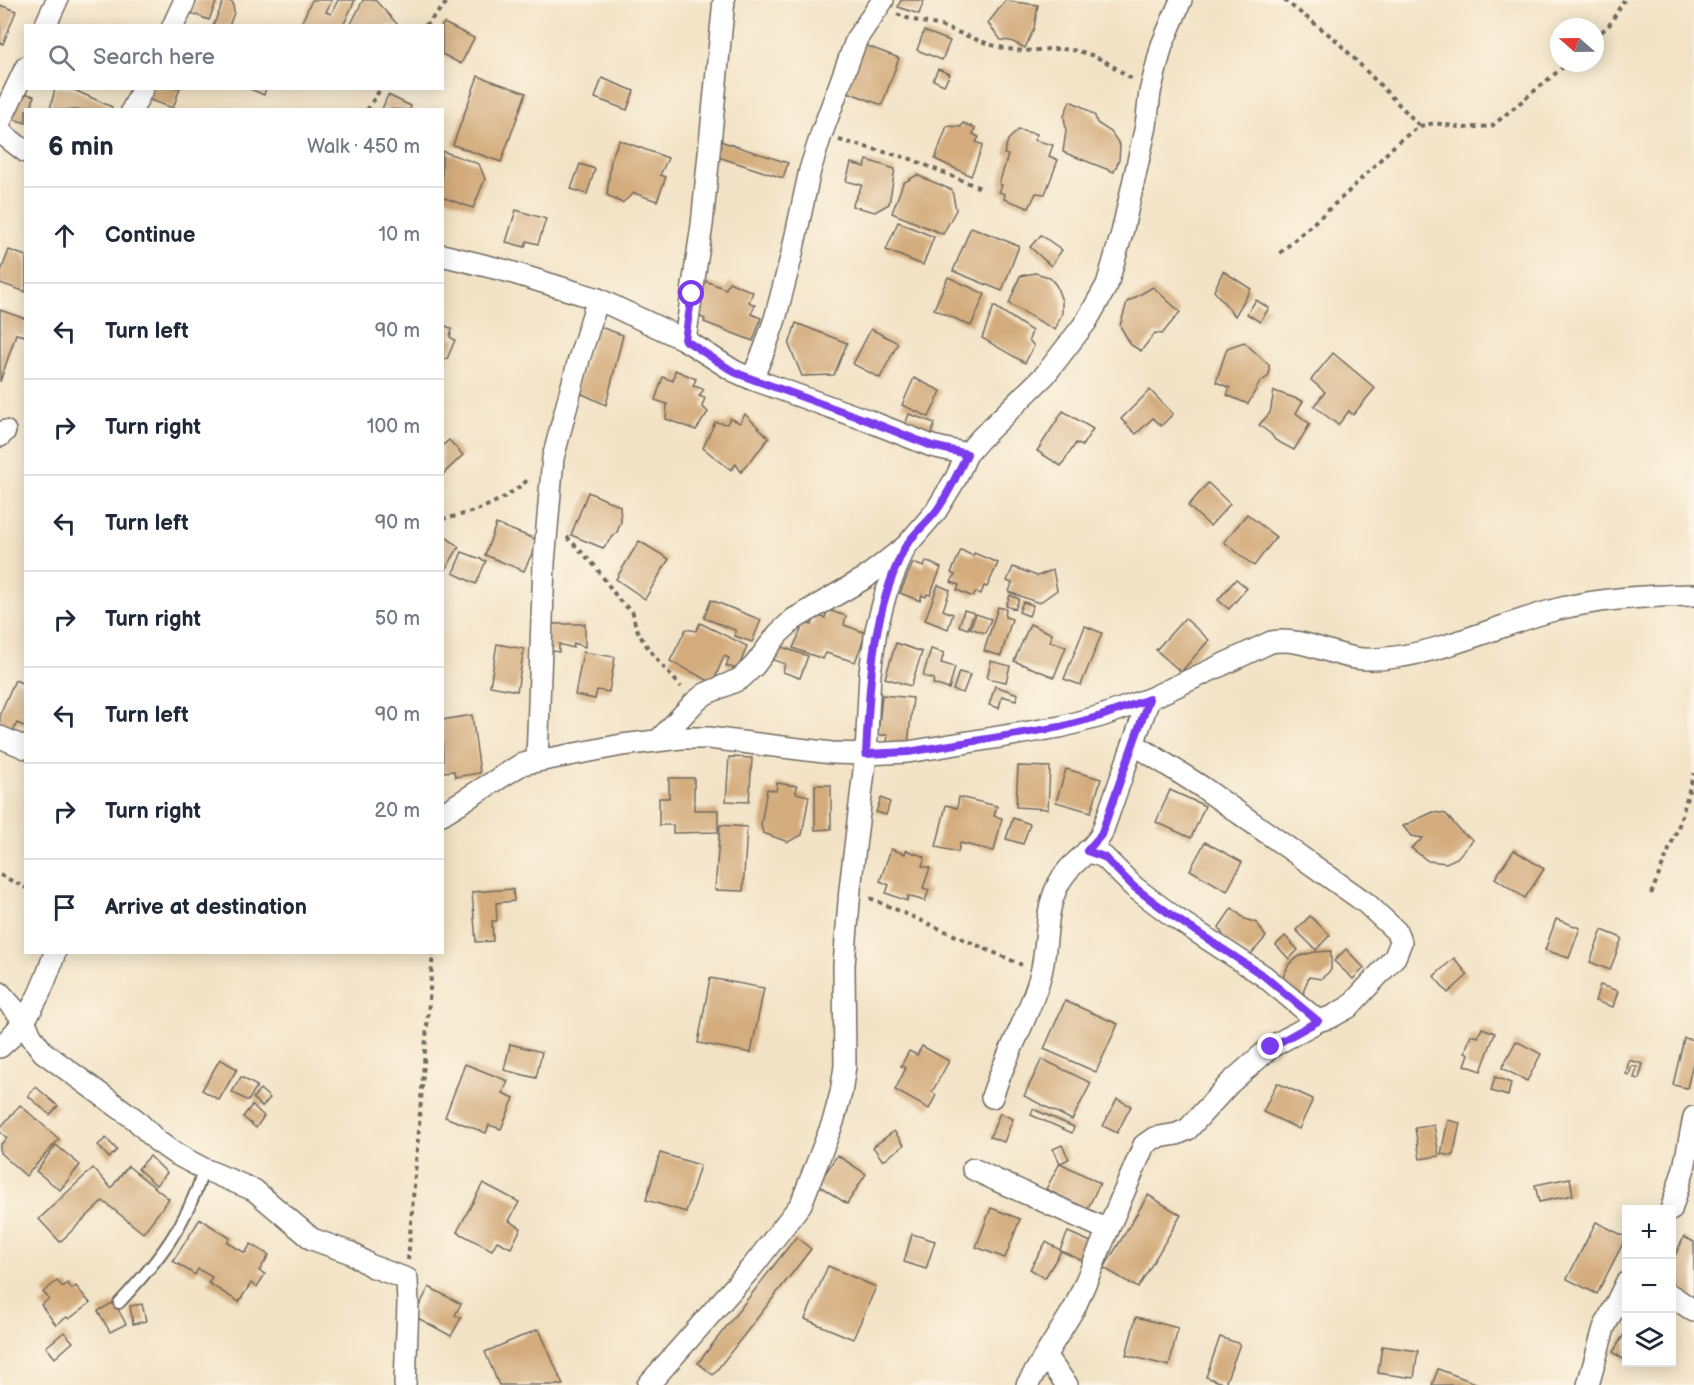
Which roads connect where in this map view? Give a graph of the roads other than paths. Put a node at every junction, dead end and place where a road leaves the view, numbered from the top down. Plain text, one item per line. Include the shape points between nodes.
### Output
1 (57, 0) edge
2 (185, 0) edge
3 (724, 0) edge
4 (1181, 0) edge
5 (881, 4) edge
6 (46, 24) edge
7 (174, 24) edge
8 (24, 71) edge
9 (142, 90) edge
10 (133, 108) edge
11 (0, 122) edge
12 (0, 132) edge
13 (24, 151) edge
14 (444, 255) edge
15 (598, 299) junction
16 (685, 340) junction
17 (752, 379) junction
18 (967, 454) junction
19 (906, 546) junction
20 (1694, 595) edge
21 (1149, 699) junction
22 (0, 737) edge
23 (659, 741) junction
24 (1134, 744) junction
25 (24, 747) edge
26 (866, 754) junction
27 (537, 760) junction
28 (444, 813) edge
29 (1087, 851) junction
30 (54, 954) edge
31 (0, 993) edge
32 (24, 1020) junction
33 (1318, 1021) junction
34 (0, 1047) edge
35 (992, 1097) dead end
36 (1694, 1117) edge
37 (973, 1168) dead end
38 (204, 1169) junction
39 (1672, 1205) edge
40 (1108, 1230) junction
41 (1622, 1291) edge
42 (1676, 1299) edge
43 (119, 1304) dead end
44 (1694, 1311) edge
45 (1046, 1357) junction
46 (653, 1384) edge
47 (405, 1385) edge
48 (1028, 1385) edge
49 (1067, 1385) edge
50 (1588, 1385) edge

1 - 6 street
2 - 7 street
3 - 16 street via 702,225
4 - 18 street via 1162,45 1122,233 1107,285 1086,322 1045,375
5 - 17 street via 857,38 821,135 775,319
8 - 11 street
9 - 10 street
12 - 13 street
14 - 15 street
15 - 16 street
15 - 27 street via 553,458 544,563
16 - 17 street via 734,372
17 - 18 street via 932,446
18 - 19 street via 936,511
19 - 23 street via 865,578 794,620 740,679 705,694
19 - 26 street via 886,593 876,630
20 - 21 street via 1599,600 1397,657 1356,658 1292,641 1271,642
21 - 24 street
21 - 26 street via 1060,727 908,752
22 - 25 street
23 - 26 street via 709,738
23 - 27 street
24 - 29 street via 1101,835
24 - 33 street via 1366,903 1396,931 1401,942 1399,951 1372,984 1342,1012
26 - 46 street via 844,965 845,1066 833,1122 798,1209
27 - 28 street via 522,764
29 - 33 street via 1104,857 1134,887 1264,976
29 - 35 street via 1068,869 1053,896 1041,974
30 - 32 street via 46,981
31 - 32 street
32 - 34 street
32 - 38 street via 43,1052 136,1120 157,1141
33 - 40 street via 1254,1061 1188,1129 1154,1138 1144,1145
36 - 39 street
37 - 40 street
38 - 43 lane via 186,1215 166,1249
38 - 47 street via 254,1190 312,1239 407,1279
40 - 45 street via 1075,1307
41 - 50 street via 1604,1328
42 - 44 street
45 - 48 street
45 - 49 street

